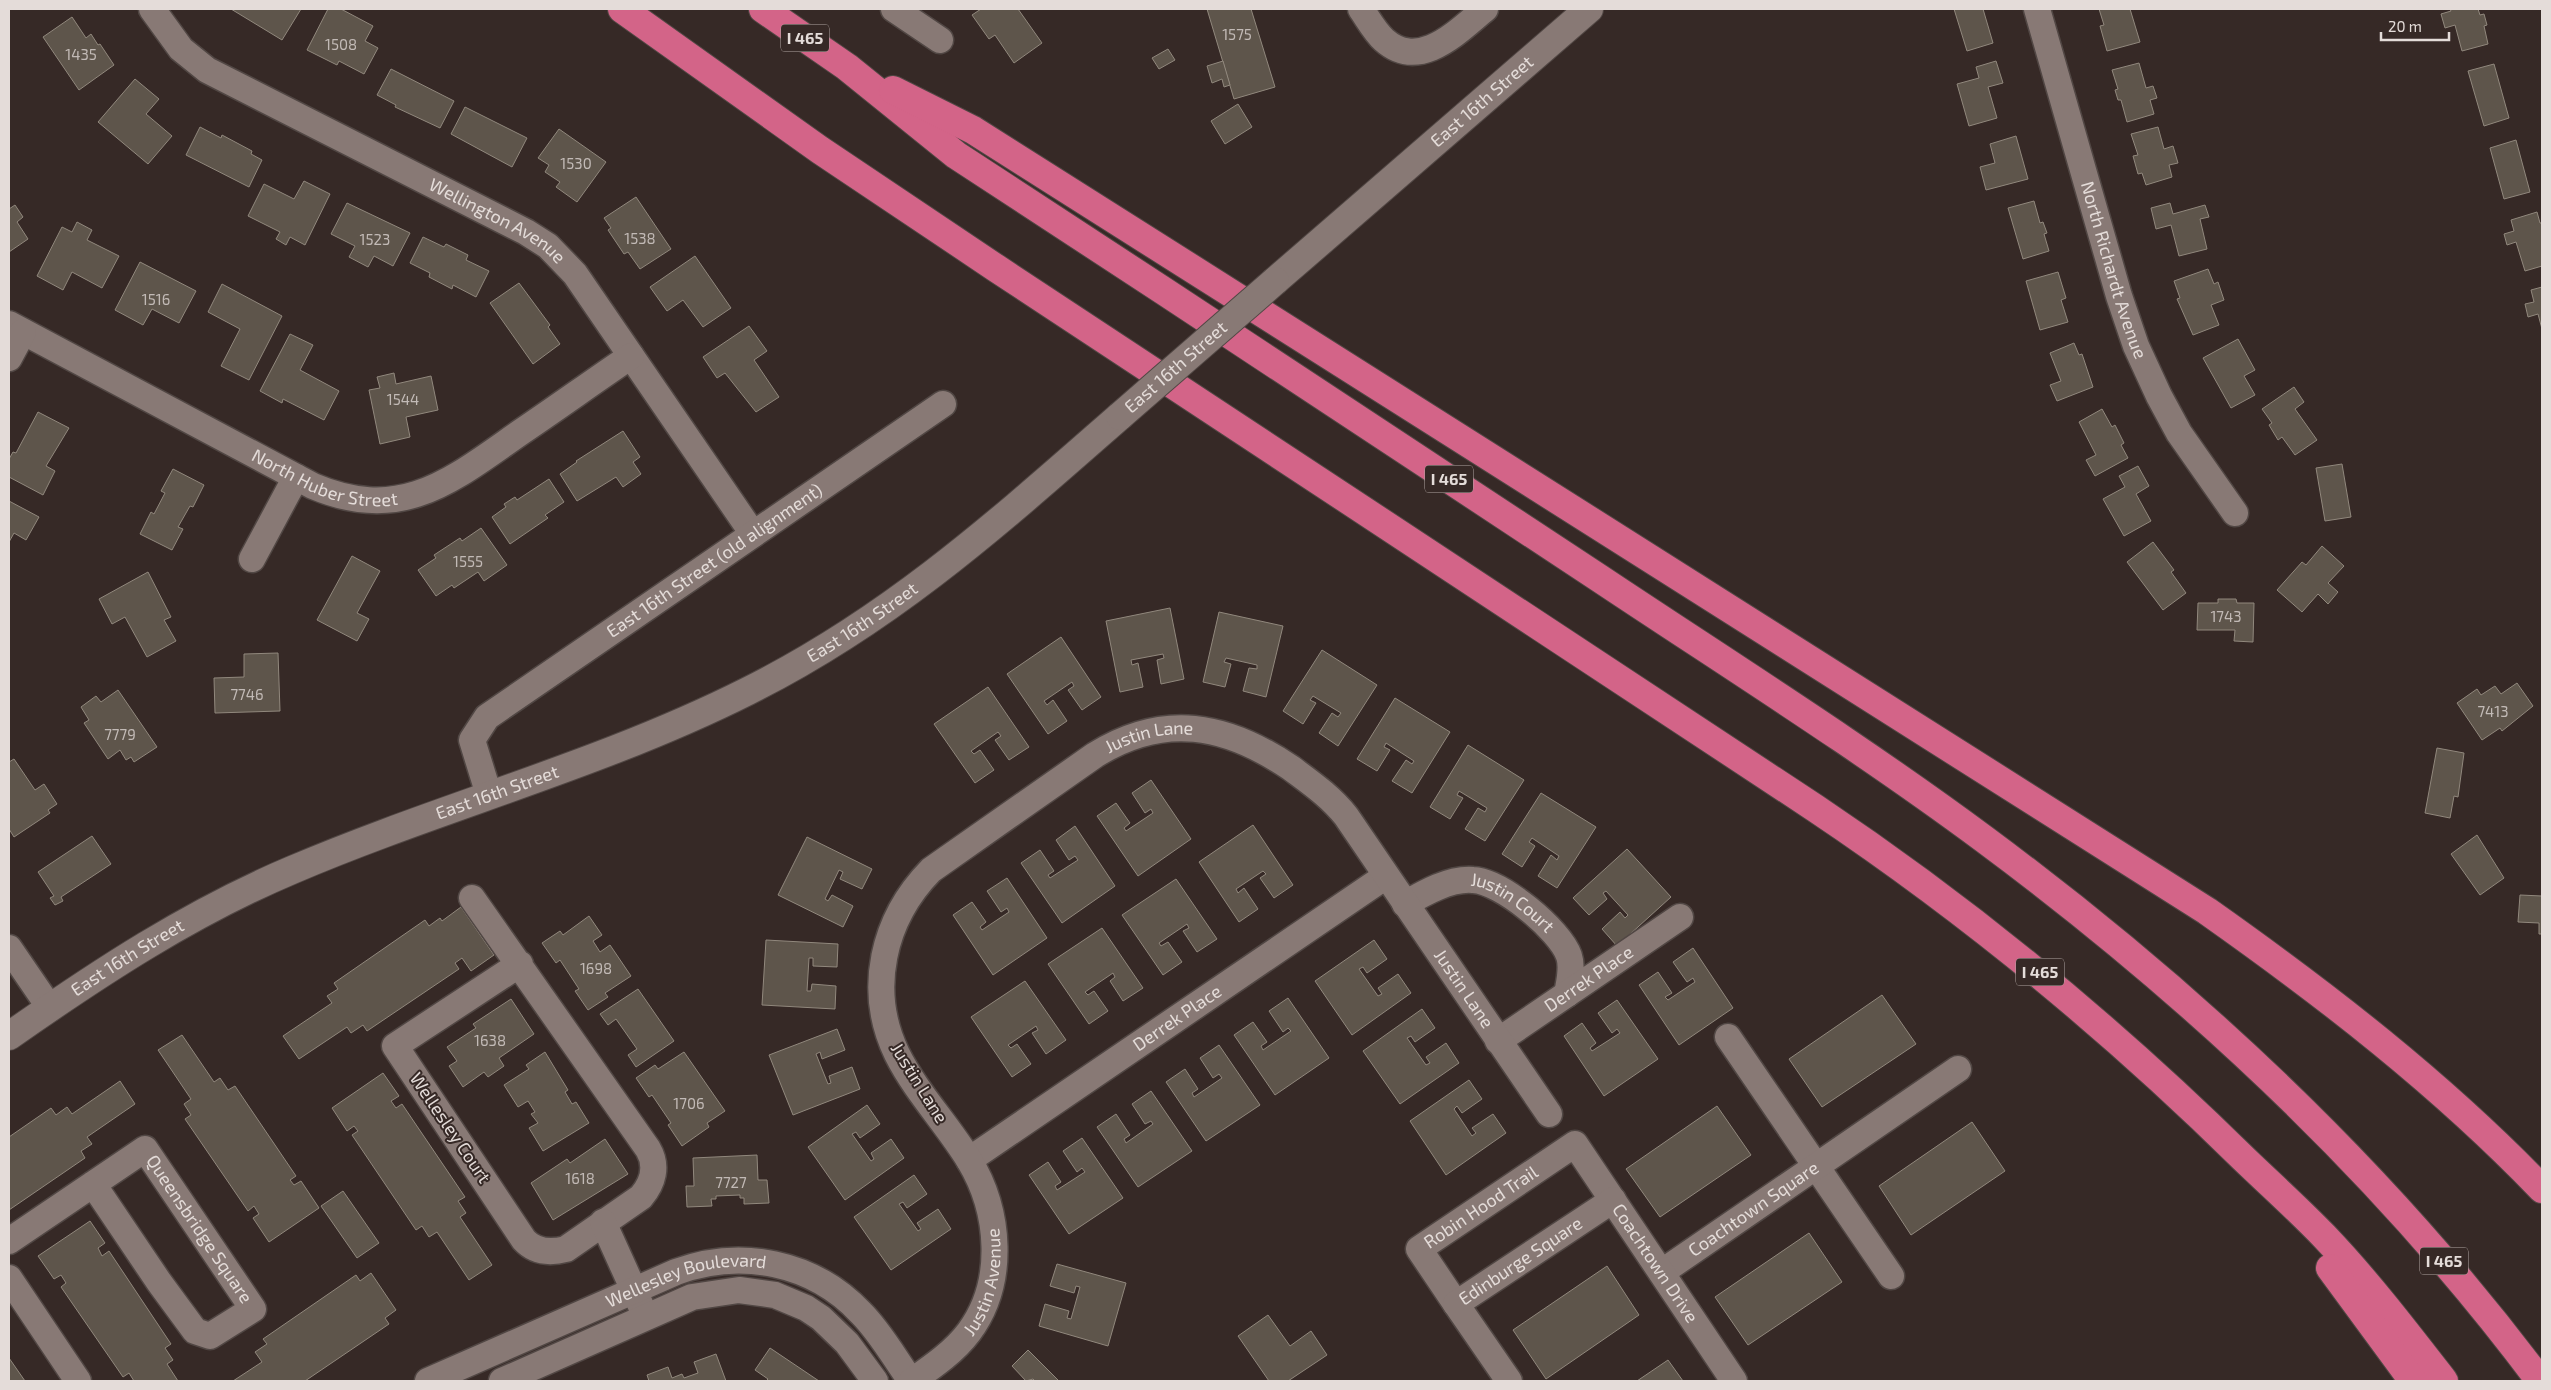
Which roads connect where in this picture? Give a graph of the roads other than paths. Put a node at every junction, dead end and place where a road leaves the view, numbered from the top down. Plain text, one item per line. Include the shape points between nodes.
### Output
1 (152, 9) edge
2 (622, 9) edge
3 (763, 9) edge
4 (894, 9) edge
5 (1361, 9) edge
6 (1486, 9) edge
7 (1590, 9) edge
8 (2036, 9) edge
9 (940, 40) dead end
10 (847, 67) junction
11 (16, 328) edge
12 (631, 356) junction
13 (9, 358) edge
14 (943, 404) dead end
15 (296, 477) junction
16 (2235, 513) dead end
17 (753, 534) junction
18 (252, 559) dead end
19 (489, 795) junction
20 (1386, 876) junction
21 (472, 898) dead end
22 (1405, 904) junction
23 (1680, 917) dead end
24 (9, 948) edge
25 (520, 964) junction
26 (1567, 994) junction
27 (50, 1008) junction
28 (9, 1036) edge
29 (1728, 1038) dead end
30 (1498, 1041) junction
31 (1958, 1069) dead end
32 (1549, 1114) dead end
33 (1576, 1144) joint
34 (969, 1160) junction
35 (2246, 1160) junction
36 (1816, 1166) junction
37 (93, 1184) junction
38 (2542, 1189) edge
39 (1613, 1200) junction
40 (603, 1222) junction
41 (9, 1241) edge
42 (1662, 1272) junction
43 (1890, 1276) dead end
44 (9, 1278) edge
45 (633, 1290) junction
46 (1456, 1304) junction
47 (646, 1317) junction
48 (78, 1381) edge
49 (428, 1381) edge
50 (502, 1381) edge
51 (875, 1381) edge
52 (911, 1381) edge
53 (1508, 1381) edge
54 (1734, 1381) edge
55 (2413, 1381) edge
56 (2444, 1381) edge
57 (2540, 1381) edge

1 - 12 street, Wellington Avenue via 180,49 207,70 518,227 548,246 576,274
2 - 35 highway, I 465 via 813,145 996,268 1885,855 2045,977 2151,1069
3 - 10 highway, I 465
4 - 9 street
5 - 6 street via 1384,40 1412,53 1436,47
7 - 19 street, East 16th Street, bridge via 947,564 899,600 805,660 707,711 643,740
8 - 16 street, North Richardt Avenue via 2136,346 2179,433
10 - 38 highway via 973,130 2181,893 2276,959 2378,1039
10 - 57 highway, I 465 via 956,155 1765,688 1926,797 2044,885 2201,1014 2340,1146 2454,1273
11 - 13 street
11 - 15 street, North Huber Street
12 - 15 street, North Huber Street via 448,483 429,491 375,500 354,498 323,490
12 - 17 street, Wellington Avenue
14 - 17 street, East 16th Street (old alignment)
15 - 18 street
17 - 19 street, East 16th Street (old alignment) via 487,716 472,740
19 - 27 street, East 16th Street via 330,854 220,903 112,966
20 - 22 street, Justin Lane
20 - 34 street, Derrek Place
20 - 34 street, Justin Lane via 1330,798 1248,742 1210,730 1163,729 1122,739 1095,755 931,870 910,894 890,931 881,972 882,1004 890,1035 903,1065
21 - 25 street
22 - 26 street, Justin Court via 1450,883 1473,880 1495,887 1543,921 1561,940 1570,957
22 - 30 street, Justin Lane
23 - 26 street, Derrek Place
24 - 27 street
25 - 40 street via 651,1155 654,1172 648,1188 641,1197
25 - 40 street, Wellesley Court via 395,1046 528,1245 555,1252
26 - 30 street, Derrek Place
27 - 28 street, East 16th Street
29 - 36 street, Coachtown Square
30 - 32 street, Justin Lane
31 - 36 street
33 - 39 street, Coachtown Drive
33 - 46 street, Robin Hood Trail via 1419,1248
34 - 52 street, Justin Avenue via 984,1193 994,1232 990,1287 978,1319 968,1333 946,1356
35 - 55 highway
35 - 56 highway, I 465 via 2324,1236
36 - 42 street, Coachtown Square
36 - 43 street
37 - 37 street, Queensbridge Square via 195,1331 210,1336 253,1309 145,1149
37 - 41 street, Queensbridge Square
39 - 42 street, Coachtown Drive
39 - 46 street, Edinburge Square
40 - 45 street
42 - 54 street, Coachtown Drive
44 - 48 street
45 - 47 street
45 - 49 street, Wellesley Boulevard
45 - 52 street, Wellesley Boulevard via 689,1267 721,1260 772,1263 802,1272 827,1284 862,1314
46 - 53 street, Edinburge Square
47 - 50 street, Wellesley Boulevard
47 - 51 street, Wellesley Boulevard via 708,1293 740,1290 775,1295 806,1308 834,1329

